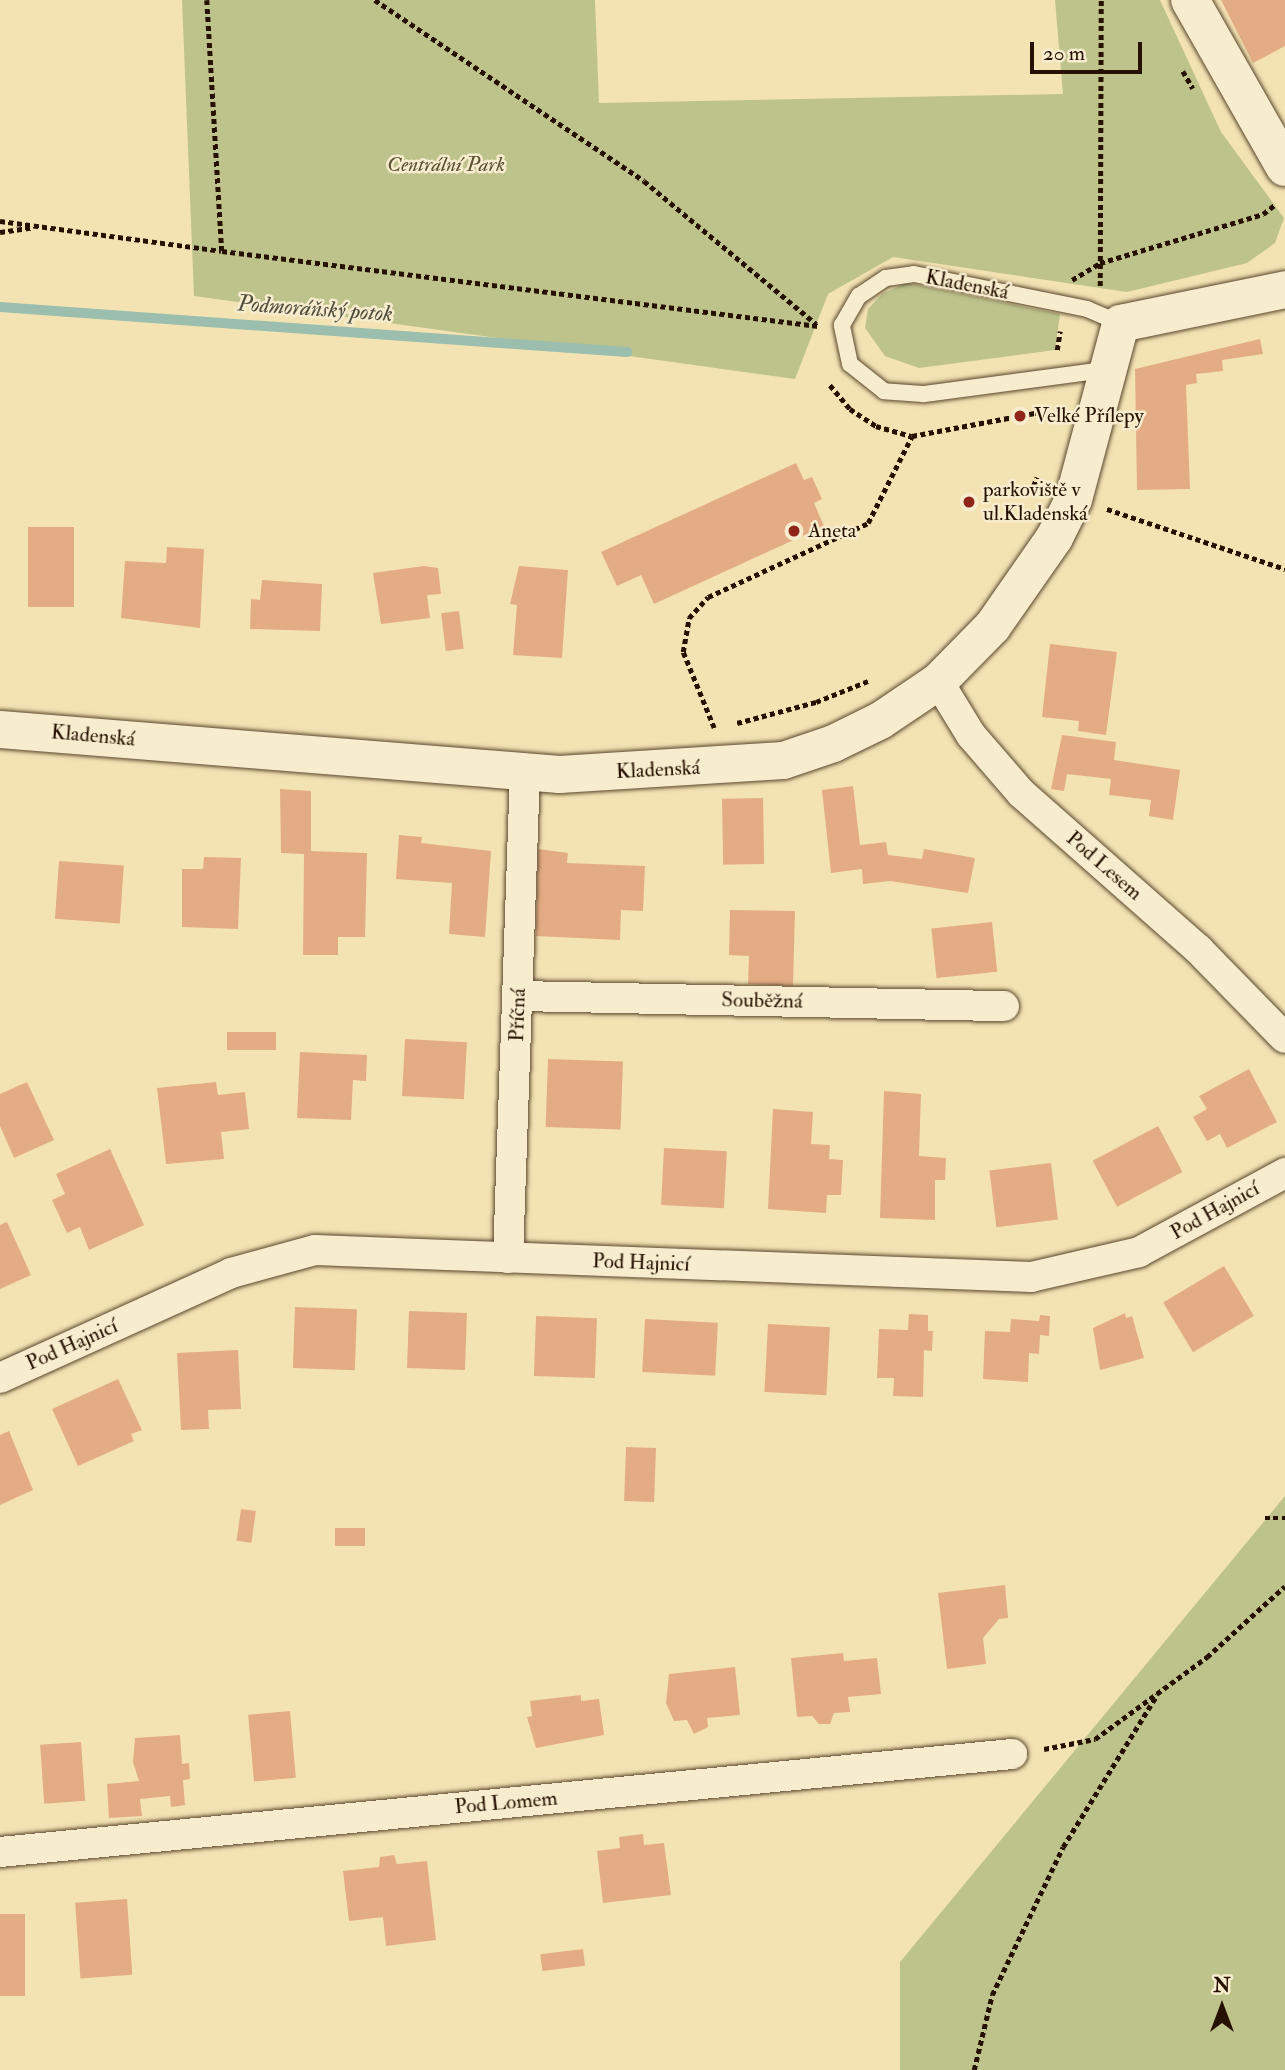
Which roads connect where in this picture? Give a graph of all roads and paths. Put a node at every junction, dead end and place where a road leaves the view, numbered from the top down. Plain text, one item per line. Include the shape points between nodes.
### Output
1 (207, 0) edge
2 (374, 0) edge
3 (1101, 0) edge
4 (1190, 0) edge
5 (1281, 185) edge
6 (0, 221) edge
7 (43, 225) junction
8 (0, 232) edge
9 (222, 251) junction
10 (1100, 263) junction
11 (1066, 286) dead end
12 (1285, 289) edge
13 (1101, 293) dead end
14 (1120, 323) junction
15 (819, 326) junction
16 (820, 338) dead end
17 (1104, 370) junction
18 (825, 376) dead end
19 (1055, 429) dead end
20 (912, 436) junction
21 (1041, 469) dead end
22 (1073, 499) junction
23 (1024, 509) dead end
24 (1285, 569) edge
25 (878, 676) dead end
26 (938, 681) junction
27 (0, 729) edge
28 (525, 772) junction
29 (519, 996) junction
30 (1004, 1006) dead end
31 (1285, 1038) edge
32 (1285, 1173) edge
33 (508, 1258) junction
34 (0, 1378) edge
35 (1265, 1518) dead end
36 (1285, 1518) edge
37 (1285, 1586) edge
38 (1157, 1695) junction
39 (1012, 1754) joint
40 (0, 1852) edge
41 (974, 2070) edge

1 - 9 path
2 - 15 path via 644,181
3 - 10 path
4 - 5 main road
5 - 10 path via 1263,214
6 - 7 path
7 - 8 path
7 - 9 path
9 - 15 path
10 - 11 path
10 - 13 path
12 - 14 street
14 - 17 street, Kladenská
14 - 17 lane, Kladenská via 1087,309 914,274 886,278 859,296 842,325 850,364 884,391 923,394
15 - 16 path
17 - 22 street, Kladenská
18 - 20 path via 849,409 876,426
19 - 20 path via 1055,420 1045,412
20 - 25 path via 868,523 708,597 689,618 684,652 715,728 816,702
21 - 23 path
22 - 24 path
22 - 26 street, Kladenská via 1055,537 992,626
26 - 28 street, Kladenská via 880,720 783,760 664,771
26 - 31 street, Pod Lesem via 971,735 1021,793 1198,948
27 - 28 street, Kladenská
28 - 29 street, Příčná
29 - 30 street, Souběžná
29 - 33 street, Příčná
32 - 33 street, Pod Hajnicí via 1139,1252 1031,1277
33 - 34 street, Pod Hajnicí via 315,1250 271,1259
35 - 36 path
37 - 38 path
38 - 39 path via 1095,1739
38 - 41 path via 1063,1847 992,1995
39 - 40 street, Pod Lomem

